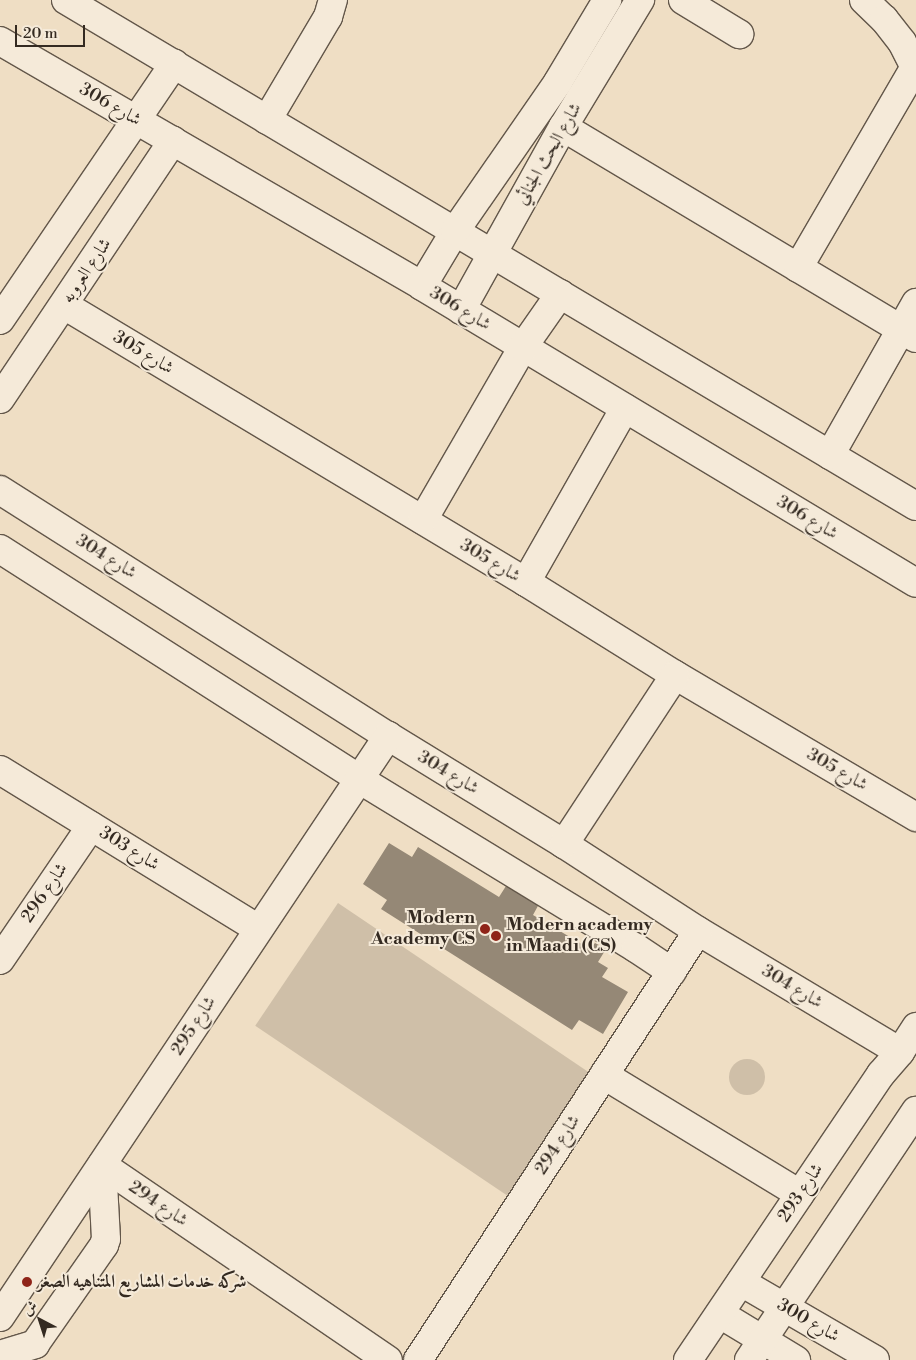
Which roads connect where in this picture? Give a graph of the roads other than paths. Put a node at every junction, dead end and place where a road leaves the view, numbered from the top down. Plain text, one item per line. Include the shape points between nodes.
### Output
1 (66, 0) edge
2 (334, 0) edge
3 (607, 0) edge
4 (640, 0) edge
5 (683, 0) edge
6 (864, 0) edge
7 (739, 34) dead end
8 (0, 41) edge
9 (174, 64) junction
10 (915, 68) edge
11 (135, 119) junction
12 (266, 120) junction
13 (563, 127) junction
14 (173, 142) junction
15 (455, 231) junction
16 (493, 254) junction
17 (798, 268) junction
18 (422, 286) junction
19 (560, 294) junction
20 (916, 303) edge
21 (64, 305) junction
22 (461, 310) junction
23 (0, 320) edge
24 (909, 334) edge
25 (523, 347) junction
26 (0, 399) edge
27 (625, 408) junction
28 (830, 455) junction
29 (0, 490) edge
30 (916, 506) edge
31 (423, 520) junction
32 (0, 549) edge
33 (526, 582) junction
34 (916, 583) edge
35 (675, 675) junction
36 (388, 736) junction
37 (0, 770) edge
38 (359, 779) junction
39 (916, 817) edge
40 (91, 826) junction
41 (564, 844) junction
42 (258, 929) junction
43 (698, 931) junction
44 (0, 960) edge
45 (672, 972) junction
46 (916, 1027) edge
47 (900, 1052) junction
48 (604, 1075) junction
49 (916, 1111) edge
50 (102, 1165) junction
51 (800, 1194) junction
52 (741, 1282) junction
53 (784, 1308) junction
54 (720, 1314) junction
55 (0, 1317) edge
56 (756, 1350) edge
57 (0, 1355) edge
58 (388, 1360) edge
59 (418, 1360) edge
60 (688, 1360) edge
61 (796, 1360) edge
62 (875, 1360) edge

1 - 9 street
2 - 12 street via 328,17
3 - 15 street, شارع البحث الجنائي via 558,82
4 - 13 street, شارع البحث الجنائي
5 - 7 street
6 - 10 street via 902,42
8 - 11 street, شارع 306
9 - 11 street
9 - 12 street
10 - 17 street
11 - 14 street, شارع 306
11 - 23 street
12 - 15 street
13 - 16 street, شارع البحث الجنائي
13 - 17 street
14 - 18 street, شارع 306
14 - 21 street, شارع العروبه
15 - 16 street
15 - 18 street, شارع البحث الجنائي
16 - 19 street
16 - 22 street, شارع البحث الجنائي
17 - 24 street
18 - 22 street, شارع 306
19 - 25 street
19 - 28 street
20 - 24 street
21 - 26 street, شارع العروبه
21 - 31 street, شارع 305
22 - 25 street, شارع 306
24 - 28 street
25 - 27 street, شارع 306
25 - 31 street
27 - 33 street
27 - 34 street, شارع 306
28 - 30 street
29 - 36 street, شارع 304
31 - 33 street, شارع 305
32 - 38 street
33 - 35 street, شارع 305
35 - 39 street, شارع 305
35 - 41 street
36 - 38 street, شارع 295
36 - 41 street, شارع 304
37 - 40 street, شارع 303
38 - 42 street, شارع 295
38 - 45 street
40 - 42 street, شارع 303
40 - 44 street, شارع 296
41 - 43 street, شارع 304
42 - 50 street, شارع 295
43 - 45 street, شارع 294
43 - 47 street, شارع 304
45 - 48 street, شارع 294
46 - 47 street, شارع 293
47 - 51 street, شارع 293 via 881,1074
48 - 51 street
48 - 59 street, شارع 294
49 - 53 street
50 - 55 street, شارع 295
50 - 57 street via 104,1245 35,1344
50 - 58 street, شارع 294
51 - 52 street, شارع 293
52 - 53 street, شارع 300
52 - 54 street, شارع 293
53 - 56 street
53 - 62 street, شارع 300
54 - 56 street
54 - 60 street, شارع 293
56 - 61 street

